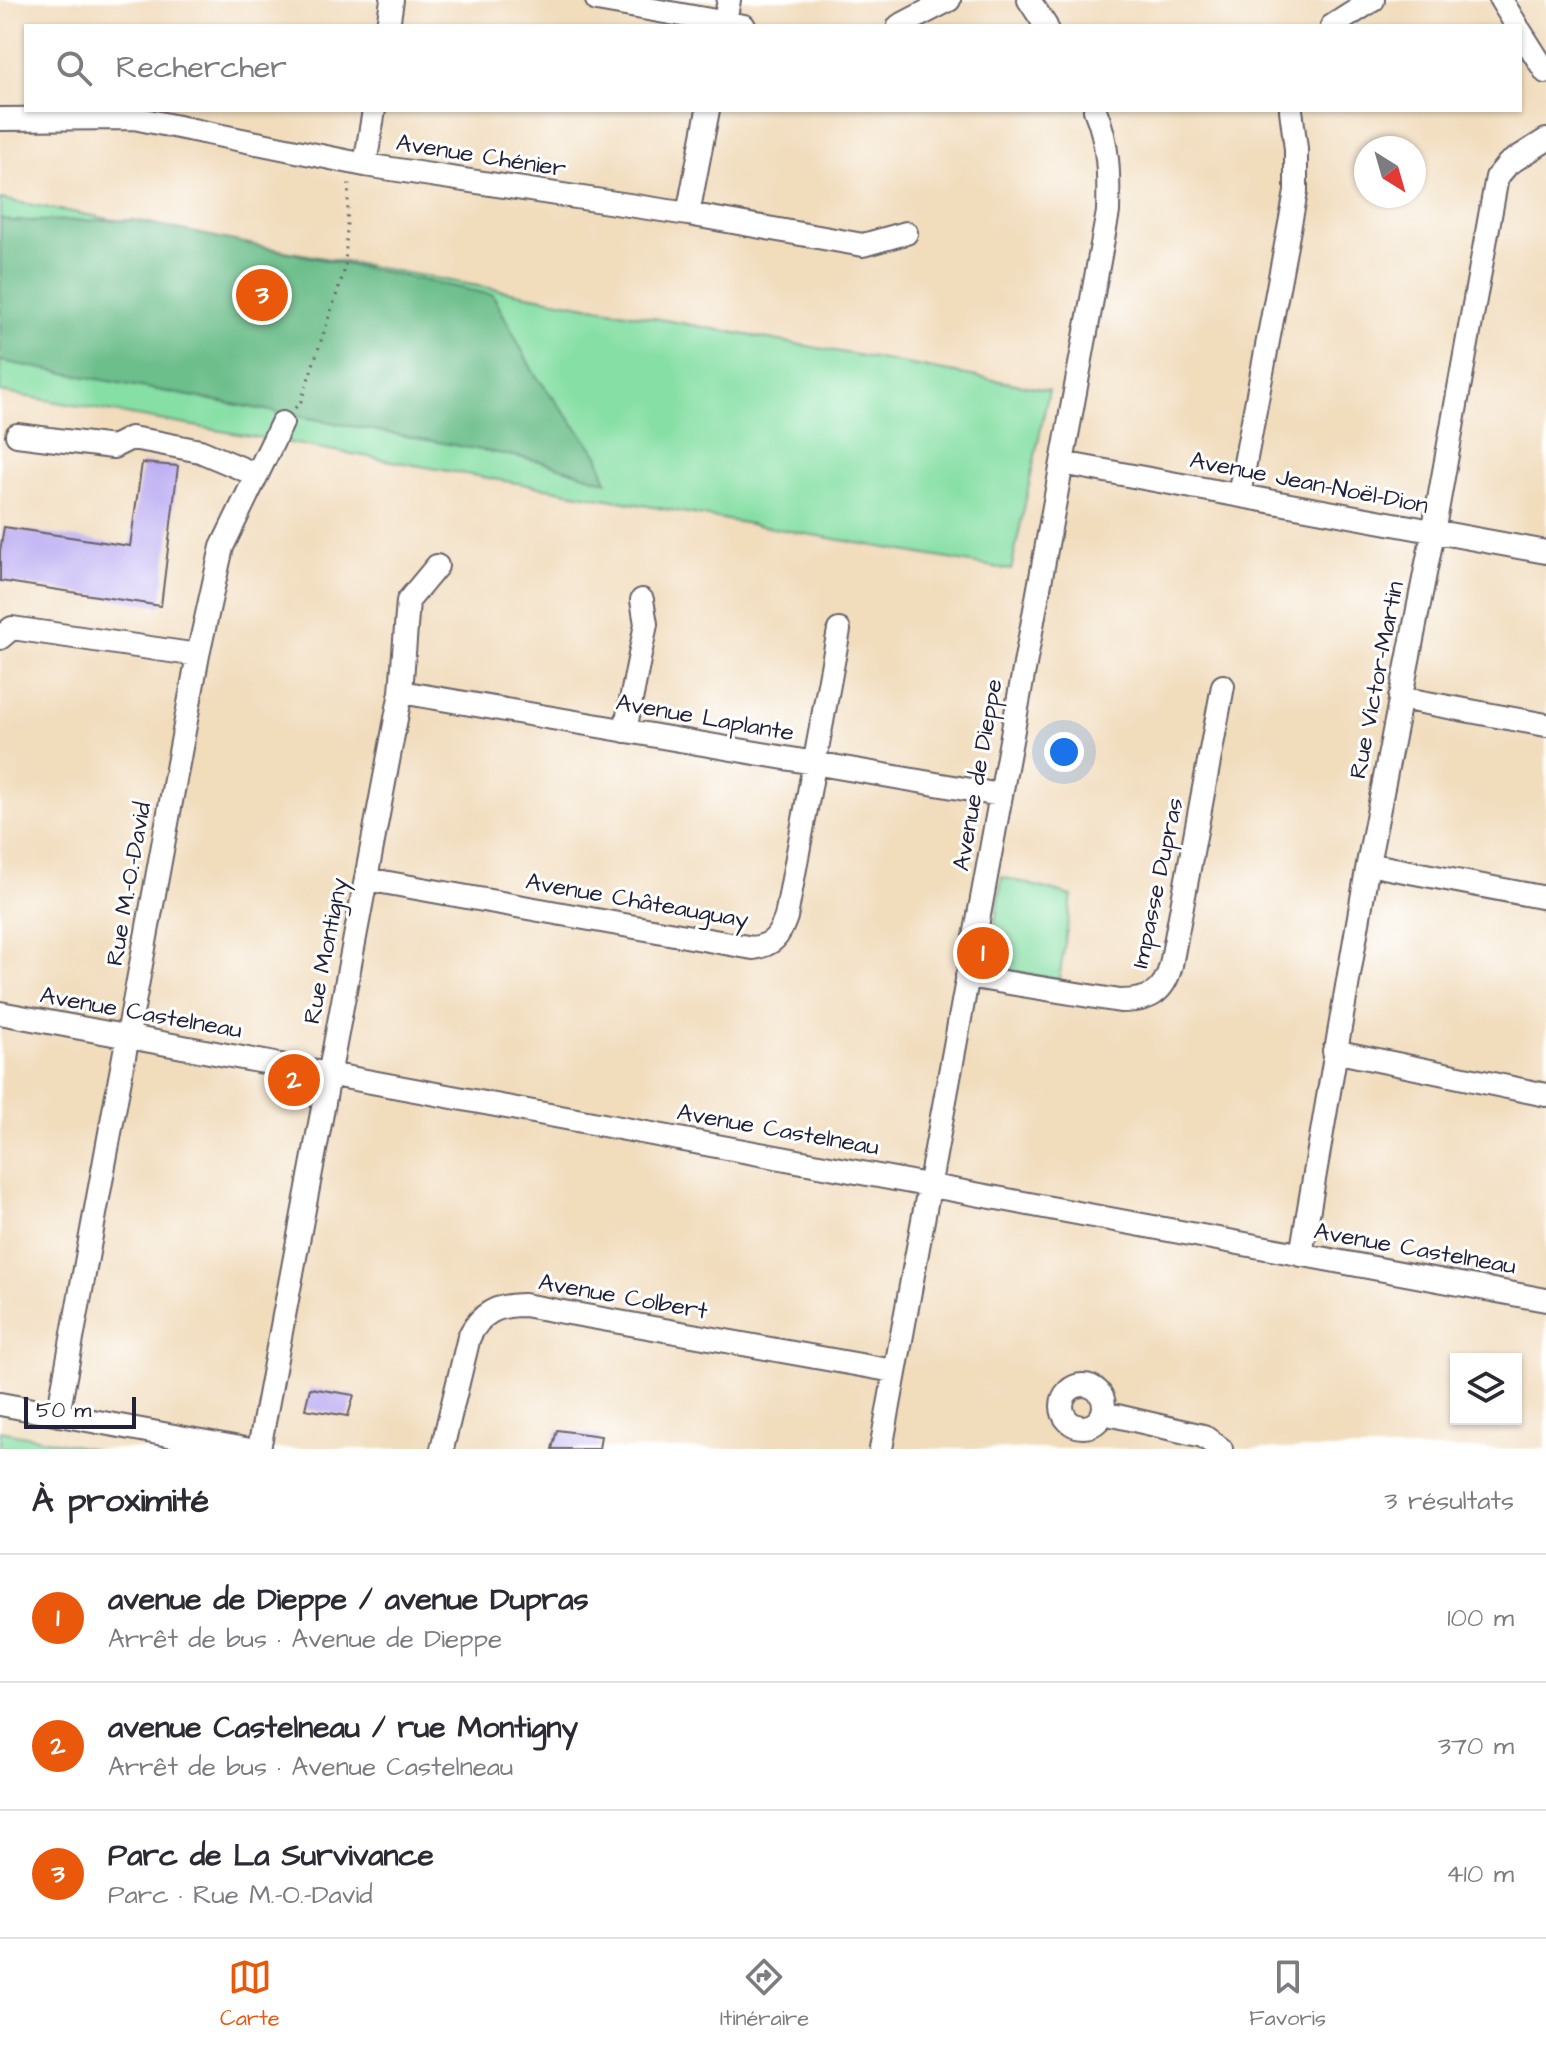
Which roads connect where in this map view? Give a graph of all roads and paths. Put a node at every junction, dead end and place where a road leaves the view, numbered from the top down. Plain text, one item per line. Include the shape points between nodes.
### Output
1 (392, 0) edge
2 (597, 0) edge
3 (729, 0) edge
4 (949, 0) edge
5 (1029, 0) edge
6 (1373, 0) edge
7 (1501, 0) edge
8 (388, 24) edge
9 (726, 24) edge
10 (731, 24) edge
11 (903, 24) edge
12 (1045, 24) edge
13 (1335, 24) edge
14 (1516, 24) edge
15 (1522, 34) edge
16 (1546, 72) edge
17 (373, 112) edge
18 (708, 112) edge
19 (1096, 112) edge
20 (1291, 112) edge
21 (0, 119) edge
22 (1546, 140) edge
23 (358, 164) junction
24 (688, 214) junction
25 (906, 233) dead end
26 (282, 423) joint
27 (17, 435) dead end
28 (1062, 463) junction
29 (257, 475) junction
30 (1239, 495) junction
31 (1433, 533) junction
32 (1546, 552) edge
33 (437, 566) dead end
34 (642, 600) dead end
35 (839, 630) dead end
36 (6, 633) edge
37 (198, 655) junction
38 (1223, 686) dead end
39 (401, 692) junction
40 (1400, 698) junction
41 (1546, 725) edge
42 (625, 731) junction
43 (815, 763) junction
44 (1000, 795) junction
45 (1368, 864) junction
46 (366, 879) junction
47 (1546, 898) edge
48 (967, 976) junction
49 (0, 1013) edge
50 (128, 1037) junction
51 (1334, 1051) junction
52 (329, 1074) junction
53 (1546, 1095) edge
54 (929, 1185) junction
55 (1301, 1255) junction
56 (1546, 1300) edge
57 (894, 1371) junction
58 (0, 1404) edge
59 (1104, 1413) dead end
60 (58, 1415) junction
61 (245, 1449) edge
62 (259, 1449) edge
63 (442, 1449) edge
64 (881, 1449) edge
65 (1221, 1449) edge

1 - 8 street
2 - 9 street
3 - 10 street
4 - 11 street
5 - 12 street
6 - 13 street
7 - 14 street
15 - 16 street
17 - 23 street
18 - 24 street
19 - 28 street, Avenue de Dieppe via 1109,164 1108,212
20 - 30 street via 1296,192
21 - 23 street, Avenue Chénier via 134,118
22 - 31 street, Rue Victor-Martin via 1497,177
23 - 24 street, Avenue Chénier
23 - 26 path via 345,269 301,401
24 - 25 street, Avenue Chénier via 863,245
26 - 29 street, Rue M.-O.-David
27 - 29 street via 113,447 131,438 155,442 200,451
28 - 30 street, Avenue Jean-Noël-Dion
28 - 44 street, Avenue de Dieppe
29 - 37 street, Rue M.-O.-David via 222,547
30 - 31 street, Avenue Jean-Noël-Dion
31 - 32 street, Avenue Jean-Noël-Dion
31 - 40 street, Rue Victor-Martin
33 - 39 street, Rue Montigny via 408,601
34 - 42 street via 646,624
35 - 43 street, Avenue Châteauguay
36 - 37 street
37 - 50 street, Rue M.-O.-David
38 - 48 street, Impasse Dupras via 1171,965 1155,993 1142,1001 1120,1001
39 - 42 street, Avenue Laplante
39 - 46 street, Rue Montigny
40 - 41 street
40 - 45 street, Rue Victor-Martin
42 - 43 street, Avenue Laplante
43 - 44 street, Avenue Laplante
43 - 46 street, Avenue Châteauguay via 786,917 768,946 753,948
44 - 48 street, Avenue de Dieppe
45 - 47 street
45 - 51 street, Rue Victor-Martin
46 - 52 street, Rue Montigny
48 - 54 street, Avenue de Dieppe
49 - 50 street, Avenue Castelneau
50 - 52 street, Avenue Castelneau
50 - 60 street, Rue M.-O.-David
51 - 53 street
51 - 55 street, Rue Victor-Martin
52 - 54 street, Avenue Castelneau
52 - 62 street, Rue Montigny
54 - 55 street, Avenue Castelneau
54 - 57 street, Avenue de Dieppe
55 - 56 street, Avenue Castelneau
57 - 63 street, Avenue Colbert via 505,1305 477,1320 469,1337
57 - 64 street, Avenue de Dieppe
58 - 60 street
59 - 65 street via 1203,1436
60 - 61 street

